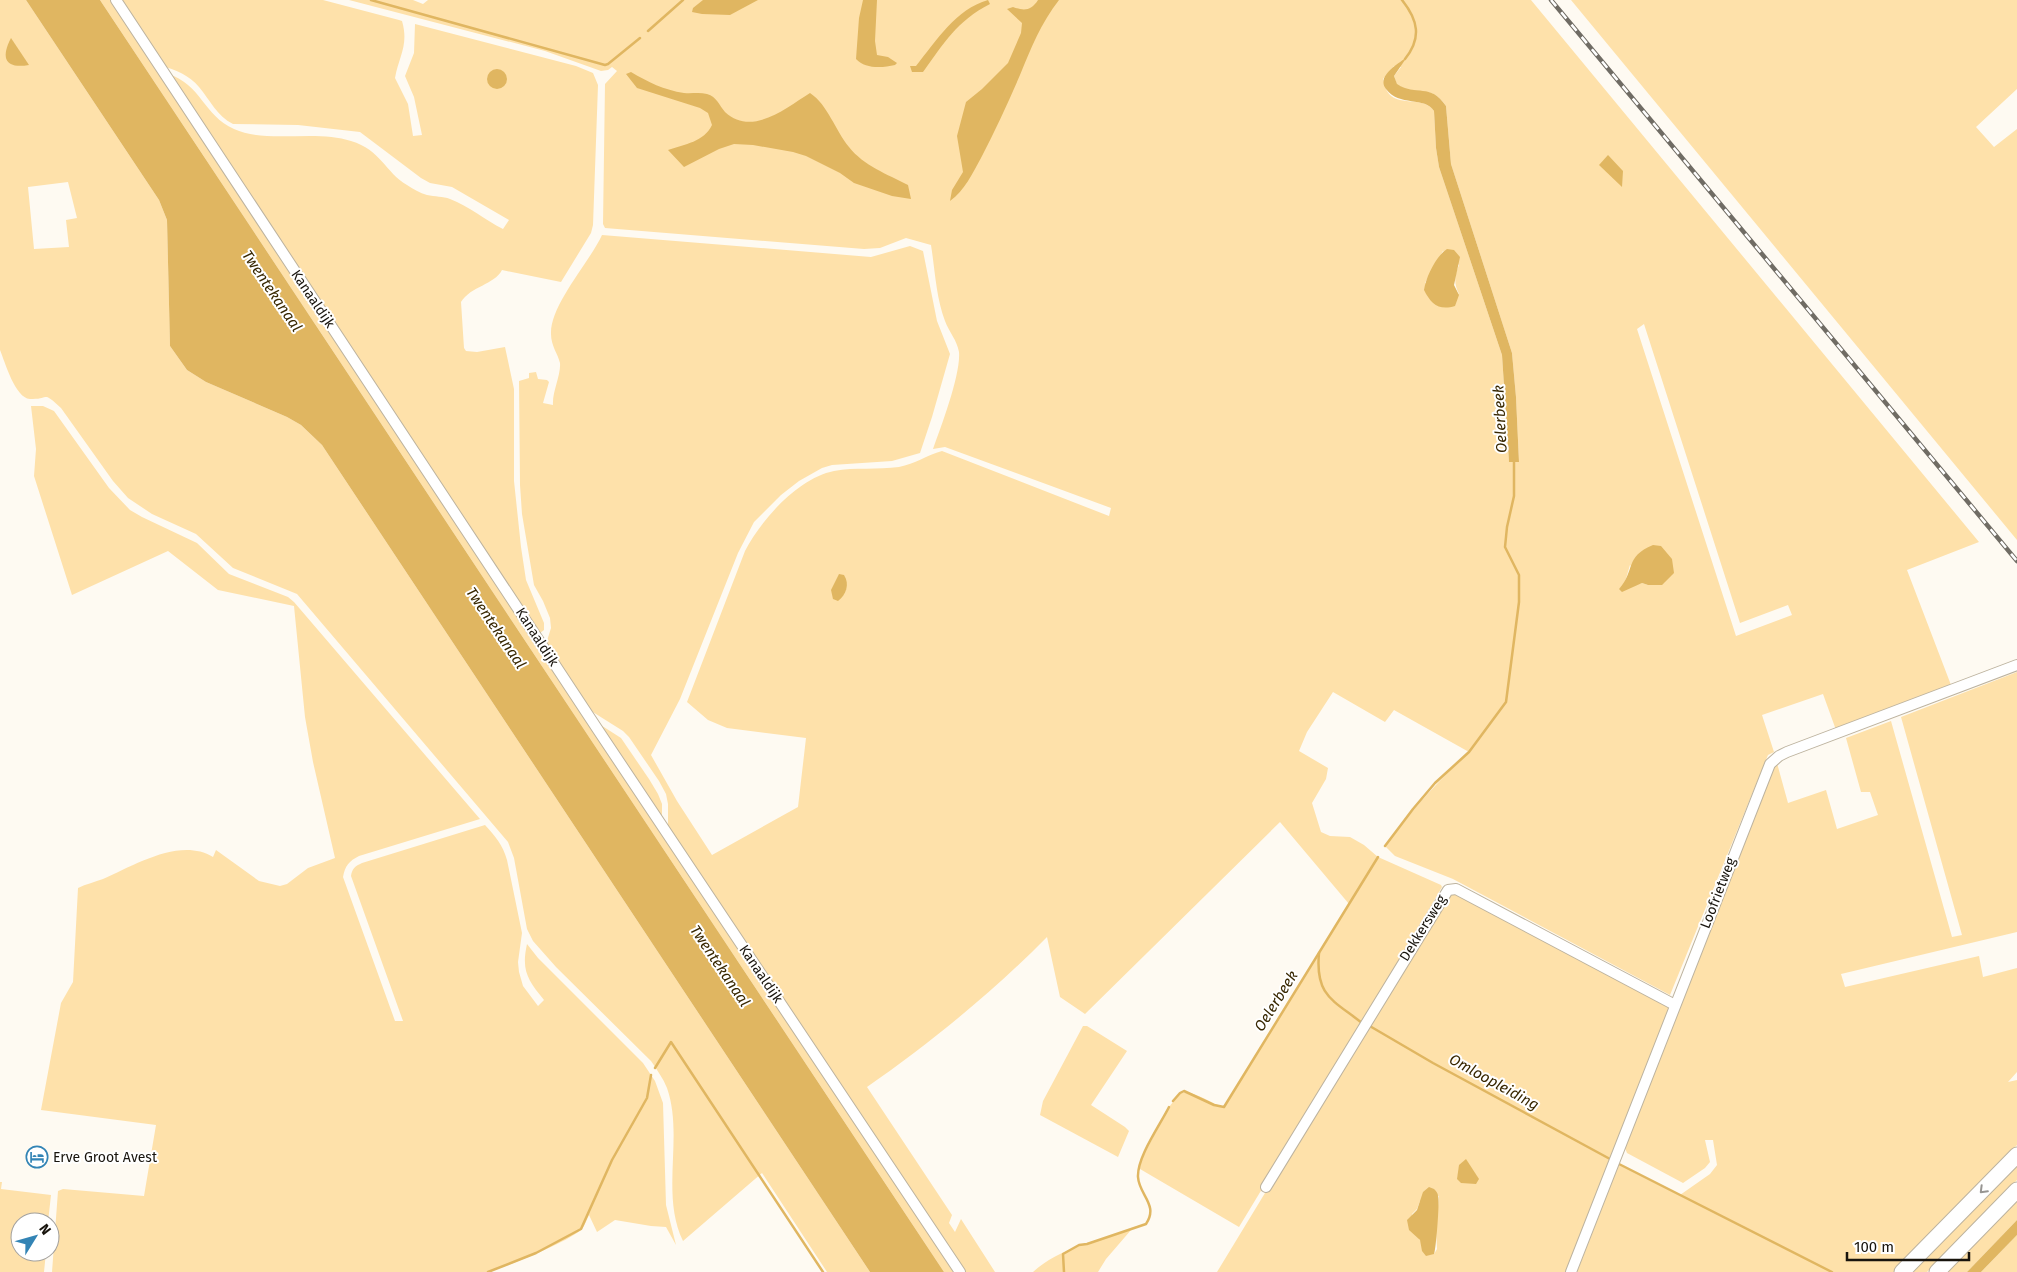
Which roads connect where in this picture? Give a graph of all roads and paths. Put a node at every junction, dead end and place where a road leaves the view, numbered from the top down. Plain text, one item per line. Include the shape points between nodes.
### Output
1 (116, 0) edge
2 (2017, 665) edge
3 (1675, 1005) junction
4 (2017, 1155) edge
5 (1266, 1187) dead end
6 (2017, 1190) edge
7 (960, 1272) edge
8 (1571, 1272) edge
9 (1902, 1272) edge
10 (1936, 1272) edge

1 - 7 street, Kanaaldijk
2 - 3 street, Loofrietweg via 1773,760 1766,769
3 - 5 street, Dekkersweg via 1451,888 1443,895
3 - 8 street, Loofrietweg
4 -> 9 highway
6 - 10 highway

